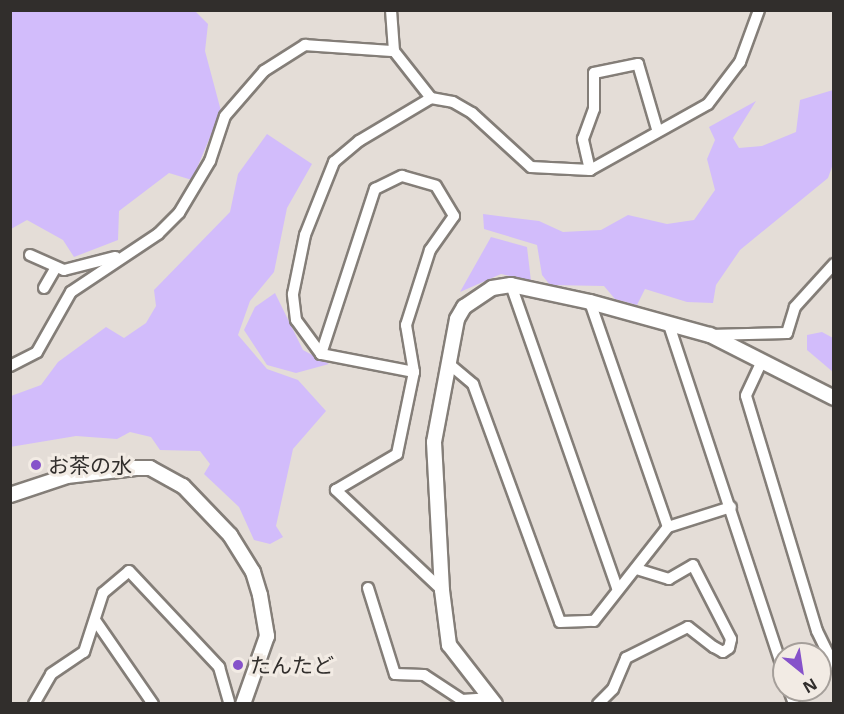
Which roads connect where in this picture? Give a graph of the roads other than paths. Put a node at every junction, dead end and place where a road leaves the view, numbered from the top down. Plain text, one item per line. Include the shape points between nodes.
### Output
1 (391, 10) edge
2 (759, 10) edge
3 (394, 51) junction
4 (431, 98) junction
5 (657, 129) junction
6 (590, 170) junction
7 (30, 255) dead end
8 (118, 257) junction
9 (834, 264) edge
10 (56, 267) junction
11 (511, 285) junction
12 (44, 288) dead end
13 (590, 302) junction
14 (668, 322) junction
15 (710, 335) junction
16 (321, 354) junction
17 (762, 361) junction
18 (448, 363) junction
19 (10, 366) edge
20 (414, 372) junction
21 (834, 398) edge
22 (10, 495) edge
23 (731, 507) junction
24 (668, 527) junction
25 (636, 569) junction
26 (368, 588) dead end
27 (442, 590) junction
28 (618, 590) junction
29 (95, 620) junction
30 (774, 642) edge
31 (834, 666) edge
32 (493, 701) edge
33 (229, 702) junction
34 (243, 703) edge
35 (34, 704) edge
36 (153, 704) edge
37 (217, 704) edge
38 (598, 704) edge

1 - 3 street
2 - 5 street via 740,62 708,104
3 - 4 street
3 - 8 street via 305,45 270,66 225,116 210,161 179,213 158,234
4 - 6 street via 453,102 472,113 531,167
4 - 16 street via 346,151 317,195 293,294 296,320
5 - 6 street
5 - 6 street via 638,64 594,73 594,109 583,139
7 - 10 street
8 - 10 street via 64,270
8 - 19 street via 71,292 37,352
9 - 15 street via 795,307 786,333
10 - 12 street
11 - 13 street
11 - 18 street via 492,288 464,307
11 - 28 street
13 - 14 street
13 - 24 street
14 - 15 street
14 - 23 street
15 - 17 street
16 - 20 street
16 - 20 street via 375,189 402,176 436,186 454,216 430,250 406,325
17 - 21 street
17 - 31 street via 746,396 818,631
18 - 27 street via 434,442
18 - 28 street via 473,384 560,622 594,621
20 - 27 street via 397,454 336,490
22 - 34 street via 67,477 136,468 150,468 183,486 230,536 253,572 260,596 267,636
23 - 24 street
23 - 30 street
24 - 25 street
25 - 28 street
25 - 38 street via 669,579 693,565 731,639 729,648 723,652 688,627 626,658 613,689
26 - 32 street via 394,674 424,675 462,700
27 - 32 street via 449,645
29 - 33 street via 103,593 129,571 219,667
29 - 35 street via 84,652 51,674
29 - 36 street
33 - 34 street
33 - 37 street

